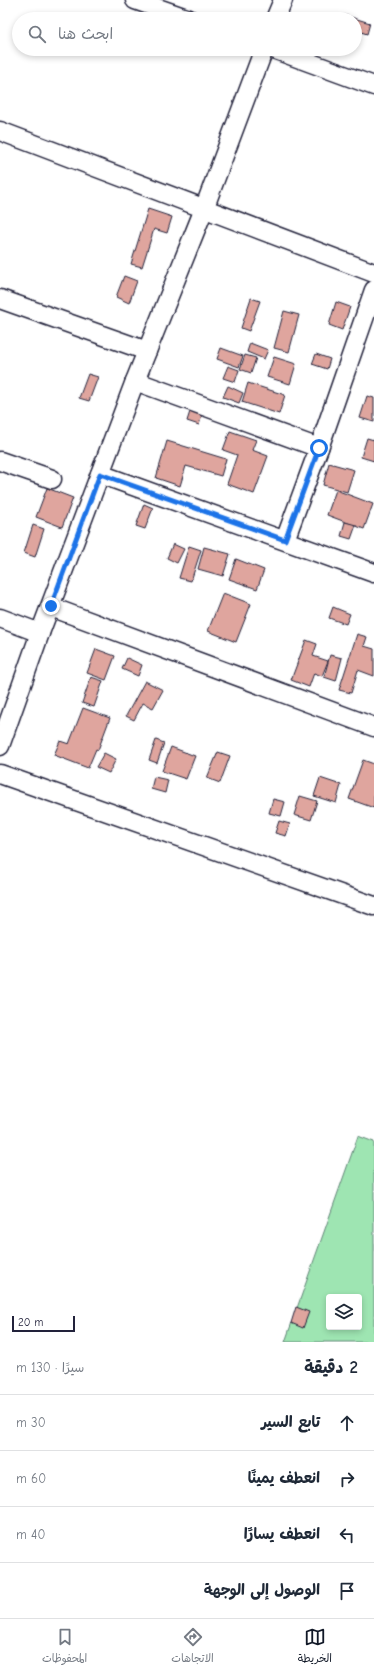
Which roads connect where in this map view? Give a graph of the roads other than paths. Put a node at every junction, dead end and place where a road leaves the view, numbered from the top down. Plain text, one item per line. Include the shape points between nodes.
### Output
1 (136, 0) edge
2 (282, 0) edge
3 (169, 12) edge
4 (278, 12) edge
5 (261, 56) edge
6 (292, 56) edge
7 (374, 86) edge
8 (0, 131) edge
9 (204, 209) junction
10 (374, 272) edge
11 (374, 290) edge
12 (0, 300) edge
13 (147, 351) junction
14 (135, 381) junction
15 (319, 448) junction
16 (0, 461) edge
17 (100, 474) junction
18 (52, 479) dead end
19 (285, 540) junction
20 (374, 573) edge
21 (51, 606) junction
22 (0, 618) edge
23 (40, 633) junction
24 (374, 727) edge
25 (0, 746) edge
26 (0, 774) edge
27 (374, 906) edge

1 - 3 street
2 - 4 street
5 - 9 street
6 - 7 street
8 - 9 street
9 - 10 street
9 - 13 street
11 - 15 street
12 - 13 street
13 - 14 street
14 - 15 street
14 - 17 street
15 - 19 street
16 - 18 street
17 - 19 street
17 - 21 street
19 - 20 street
21 - 23 street
21 - 24 street
22 - 23 street
23 - 25 street
26 - 27 street

